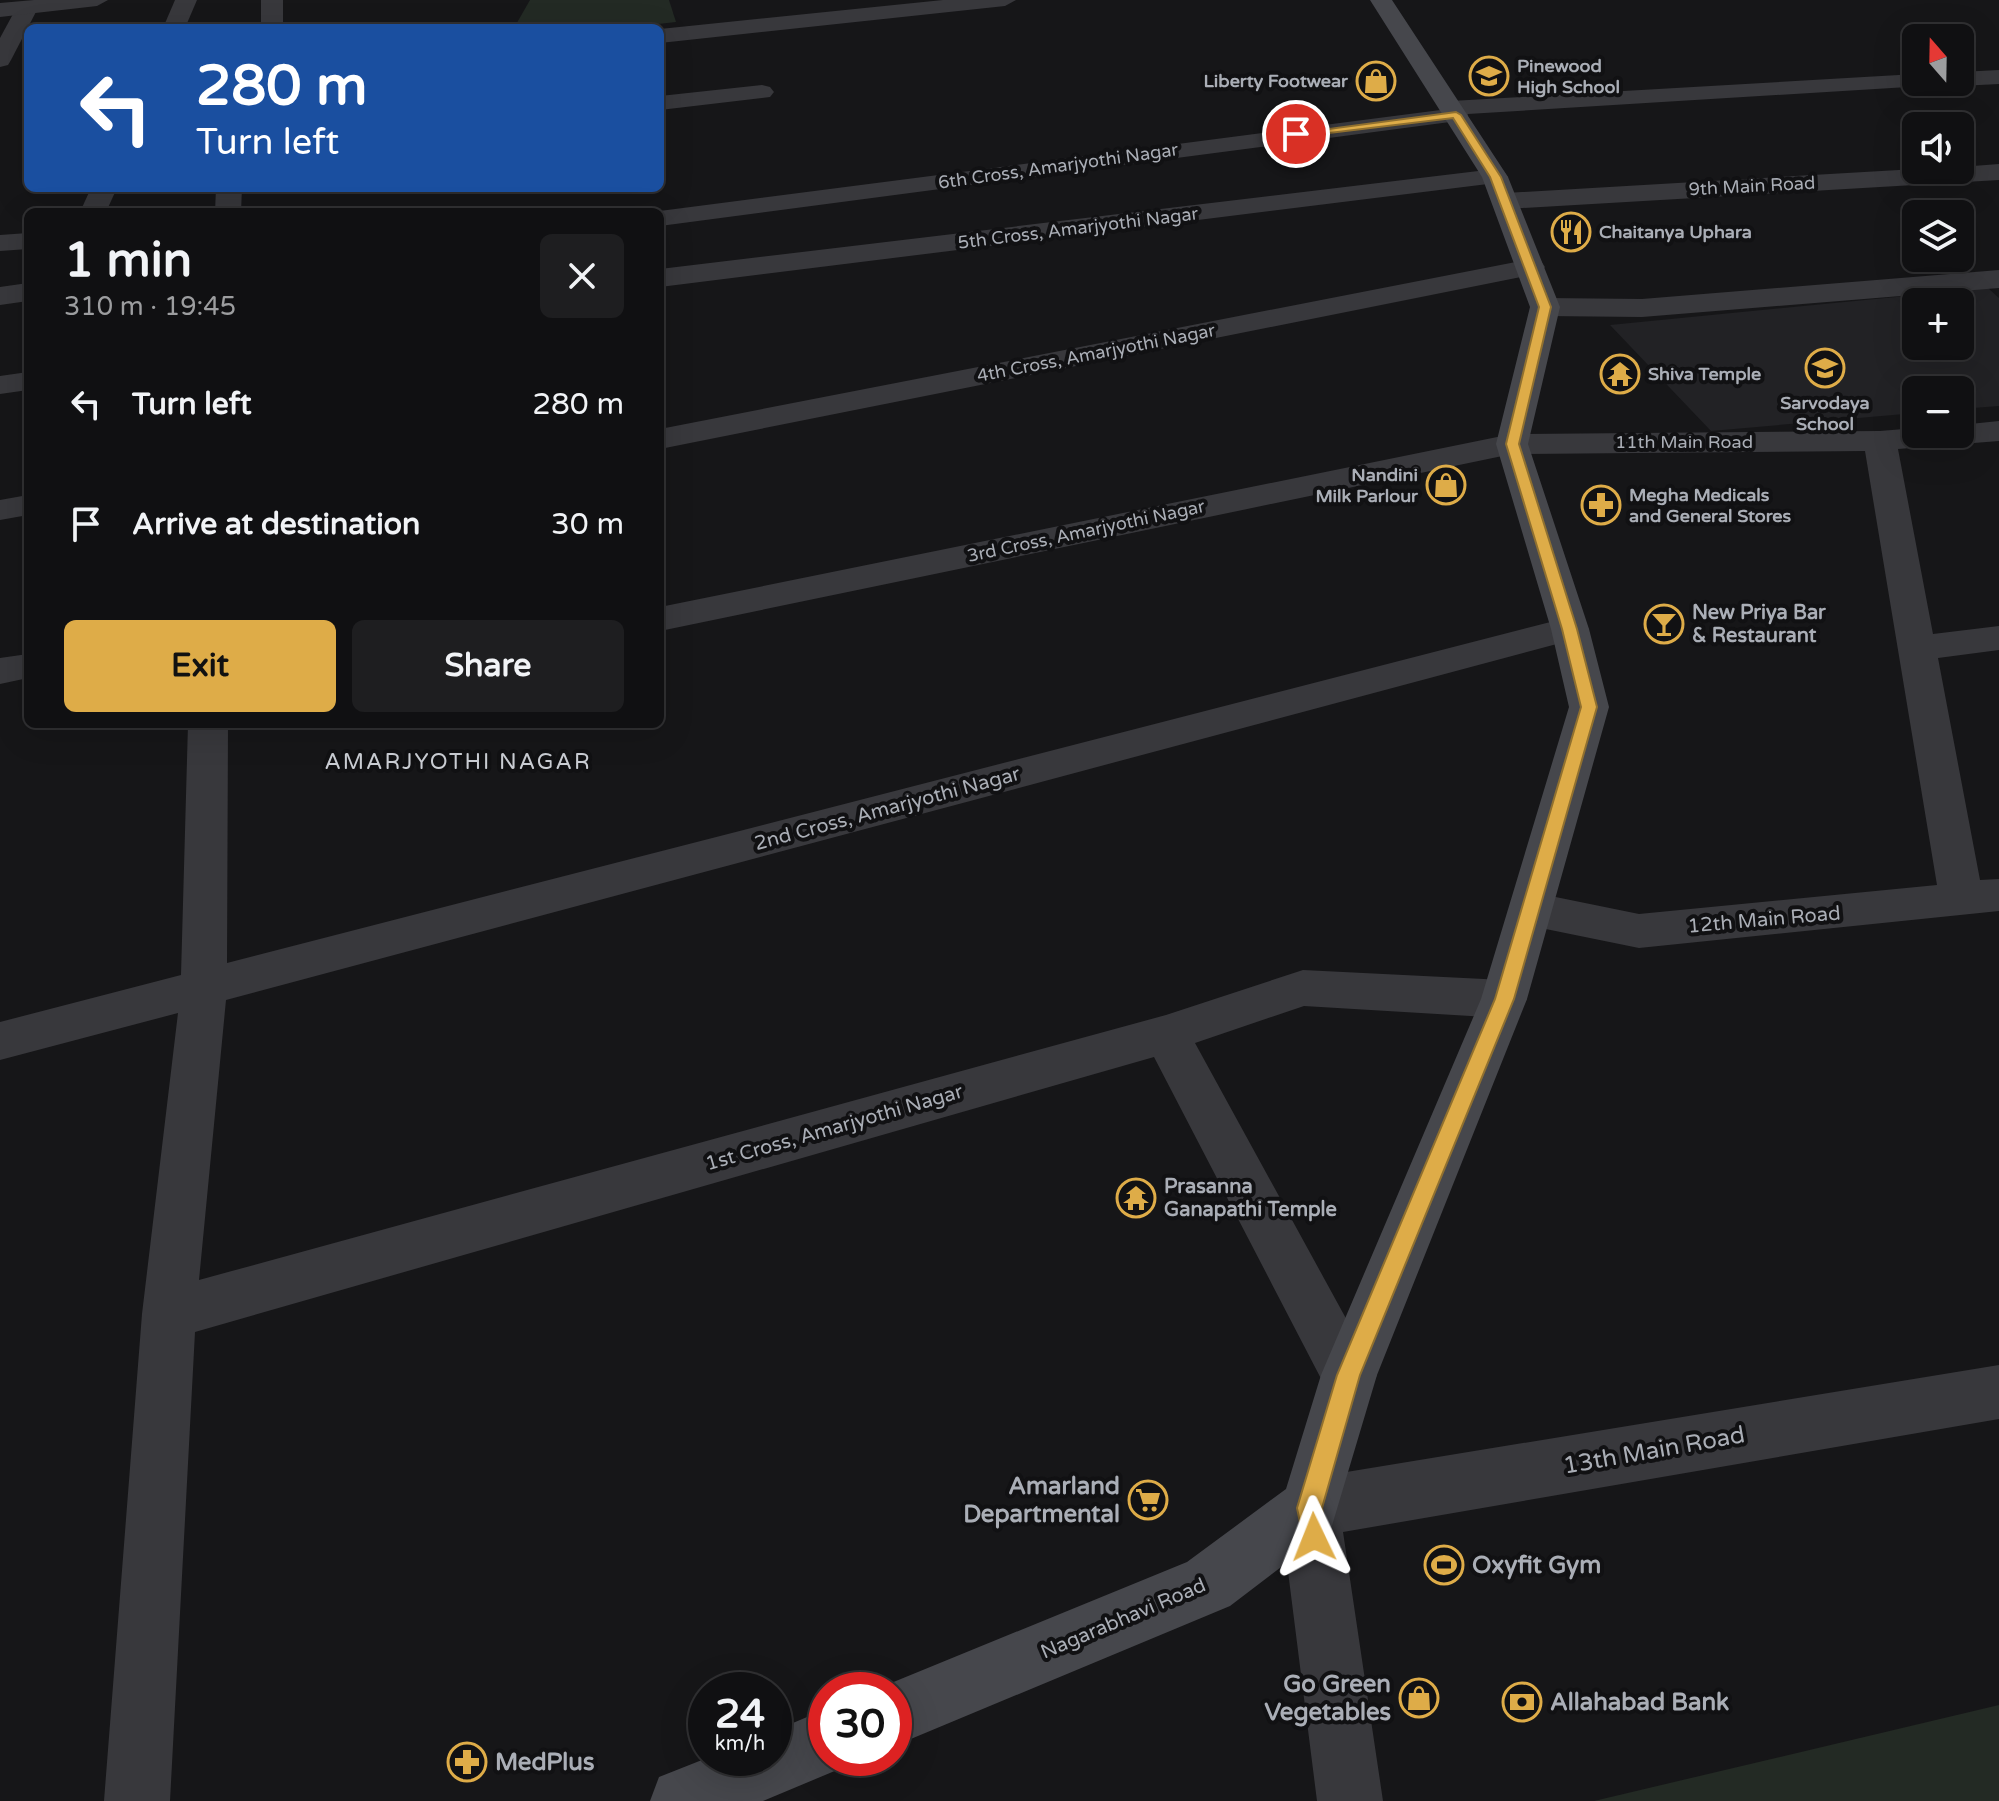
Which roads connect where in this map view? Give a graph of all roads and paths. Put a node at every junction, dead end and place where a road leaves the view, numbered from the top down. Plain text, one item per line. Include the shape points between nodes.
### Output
1 (97, 0) edge
2 (186, 0) edge
3 (272, 0) edge
4 (1005, 0) edge
5 (1381, 0) edge
6 (27, 8) junction
7 (0, 10) edge
8 (176, 24) edge
9 (272, 24) edge
10 (664, 36) edge
11 (0, 60) edge
12 (1999, 77) edge
13 (1974, 78) edge
14 (1902, 82) edge
15 (762, 92) dead end
16 (664, 103) edge
17 (1453, 112) junction
18 (1999, 172) edge
19 (1501, 189) junction
20 (664, 217) edge
21 (24, 241) edge
22 (0, 243) edge
23 (1531, 267) junction
24 (664, 278) edge
25 (1999, 279) edge
26 (24, 293) edge
27 (0, 296) edge
28 (1545, 307) junction
29 (24, 382) edge
30 (0, 385) edge
31 (1999, 431) edge
32 (664, 438) edge
33 (1880, 441) junction
34 (1512, 444) junction
35 (24, 506) edge
36 (0, 510) edge
37 (664, 618) edge
38 (1570, 629) junction
39 (1999, 638) edge
40 (1917, 648) junction
41 (24, 667) edge
42 (0, 671) edge
43 (208, 728) edge
44 (1981, 898) edge
45 (1531, 909) junction
46 (204, 988) junction
47 (1504, 999) junction
48 (1166, 1034) junction
49 (0, 1041) edge
50 (169, 1314) junction
51 (1349, 1375) junction
52 (1999, 1392) edge
53 (1310, 1508) junction
54 (912, 1707) edge
55 (808, 1749) edge
56 (137, 1801) edge
57 (683, 1801) edge
58 (1350, 1801) edge

1 - 6 street
2 - 8 street
3 - 9 street
4 - 10 street
5 - 17 main road
6 - 7 street
6 - 11 street
12 - 13 street
14 - 17 street, 6th Cross, Amarjyothi Nagar
15 - 16 street
17 - 19 main road
17 - 20 street, 6th Cross, Amarjyothi Nagar
18 - 19 street, 9th Main Road
19 - 23 main road
19 - 24 street, 5th Cross, Amarjyothi Nagar
21 - 22 street
23 - 28 main road
23 - 32 street, 4th Cross, Amarjyothi Nagar
25 - 28 street via 1642,308
26 - 27 street
28 - 34 main road
29 - 30 street
31 - 33 street, 11th Main Road
33 - 34 street, 11th Main Road
33 - 40 street
34 - 37 street, 3rd Cross, Amarjyothi Nagar
34 - 38 main road
35 - 36 street
38 - 45 main road via 1589,707
38 - 46 street, 2nd Cross, Amarjyothi Nagar
39 - 40 street
40 - 44 street
41 - 42 street
43 - 46 street
44 - 45 street, 12th Main Road via 1639,931
45 - 47 main road
46 - 49 street, 2nd Cross, Amarjyothi Nagar
46 - 50 street
47 - 48 street, 1st Cross, Amarjyothi Nagar via 1303,988
47 - 51 main road
48 - 50 street, 1st Cross, Amarjyothi Nagar
48 - 51 street
50 - 56 street
51 - 53 main road
52 - 53 street, 13th Main Road
53 - 54 main road, Nagarabhavi Road via 1208,1584
53 - 58 street
55 - 57 main road

